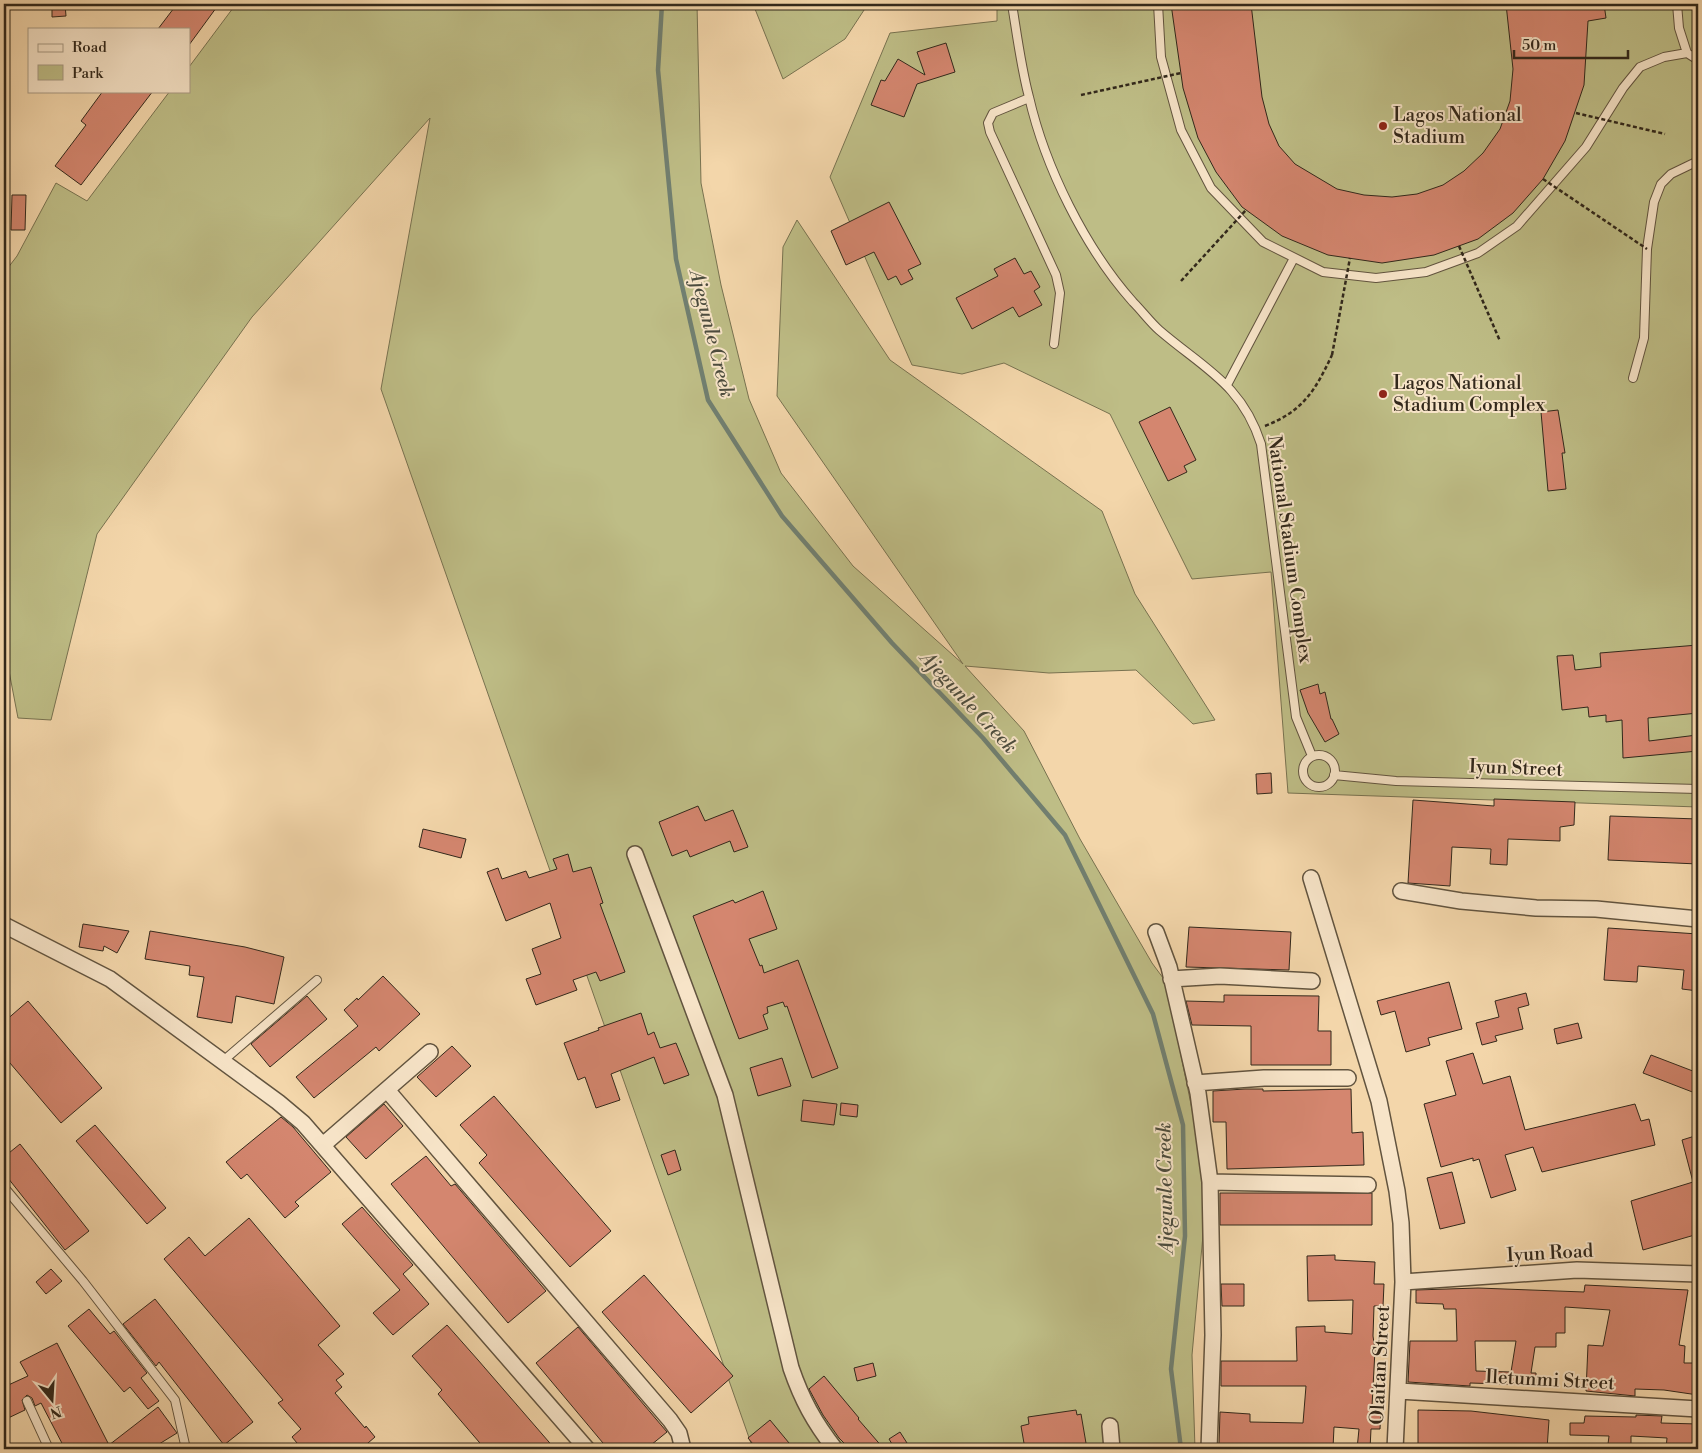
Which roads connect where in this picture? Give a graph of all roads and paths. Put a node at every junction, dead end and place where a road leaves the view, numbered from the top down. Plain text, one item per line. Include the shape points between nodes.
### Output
1 (1012, 4) edge
2 (1158, 4) edge
3 (1677, 4) edge
4 (1687, 53) junction
5 (1698, 60) edge
6 (1181, 73) dead end
7 (1081, 95) dead end
8 (1029, 98) junction
9 (1576, 113) dead end
10 (1665, 134) dead end
11 (1698, 161) edge
12 (1544, 179) dead end
13 (1246, 210) dead end
14 (1459, 246) dead end
15 (1646, 249) junction
16 (1294, 258) junction
17 (1350, 258) dead end
18 (1181, 281) dead end
19 (1500, 341) dead end
20 (1054, 344) dead end
21 (1632, 378) dead end
22 (1227, 385) junction
23 (1256, 429) junction
24 (1312, 756) junction
25 (1334, 775) junction
26 (1698, 789) edge
27 (635, 854) dead end
28 (1311, 878) dead end
29 (1401, 891) dead end
30 (1698, 919) edge
31 (4, 925) edge
32 (1156, 932) dead end
33 (1171, 979) junction
34 (317, 980) dead end
35 (1312, 981) dead end
36 (430, 1052) dead end
37 (223, 1061) junction
38 (1348, 1078) dead end
39 (1195, 1082) junction
40 (387, 1090) junction
41 (323, 1145) junction
42 (1210, 1182) junction
43 (1368, 1186) dead end
44 (4, 1187) edge
45 (1698, 1274) edge
46 (1404, 1282) junction
47 (1399, 1391) junction
48 (27, 1401) dead end
49 (1698, 1409) edge
50 (1110, 1426) dead end
51 (49, 1449) edge
52 (186, 1449) edge
53 (587, 1449) edge
54 (679, 1449) edge
55 (835, 1449) edge
56 (1112, 1449) edge
57 (1210, 1449) edge
58 (1396, 1449) edge

1 - 8 lane, National Stadium Complex
2 - 16 lane via 1161,57 1181,130 1211,188 1263,242
3 - 4 lane via 1679,28
4 - 5 lane
4 - 16 lane via 1664,57 1640,67 1586,146 1541,199 1517,226 1478,253 1426,272 1376,278 1323,272
6 - 7 path, bridge
8 - 20 lane via 993,113 988,123 1056,275 1060,293
8 - 22 lane, National Stadium Complex via 1063,191 1111,275 1158,329
9 - 10 path, bridge
11 - 15 lane via 1671,174 1661,184 1654,202
12 - 15 path, bridge
13 - 18 path, bridge
14 - 19 path, bridge
15 - 21 lane via 1644,338
16 - 22 lane
17 - 23 path, bridge via 1332,355 1307,400 1286,417
22 - 23 lane, National Stadium Complex via 1243,404
23 - 24 lane, National Stadium Complex via 1269,501 1296,717
24 - 25 lane via 1322,755 1331,760
24 - 25 lane via 1303,768 1304,777 1310,784 1324,786
25 - 26 lane, Iyun Street via 1396,781
27 - 55 street via 725,1095 791,1368 802,1401
28 - 46 street, Olaitan Street via 1379,1101 1401,1223
29 - 30 street via 1461,901
31 - 37 street via 110,979
32 - 33 street
33 - 35 street via 1220,976
33 - 39 street
34 - 37 lane
36 - 40 street
37 - 41 street via 278,1102
38 - 39 street
39 - 42 street
40 - 41 street
40 - 54 street via 670,1420 679,1433 682,1445
41 - 53 street
42 - 43 street
42 - 57 street via 1213,1335
44 - 52 lane via 176,1400
45 - 46 street, Iyun Road via 1577,1270
46 - 47 street, Olaitan Street
47 - 49 street, Iletunmi Street
47 - 58 street, Olaitan Street
48 - 51 lane
50 - 56 street

